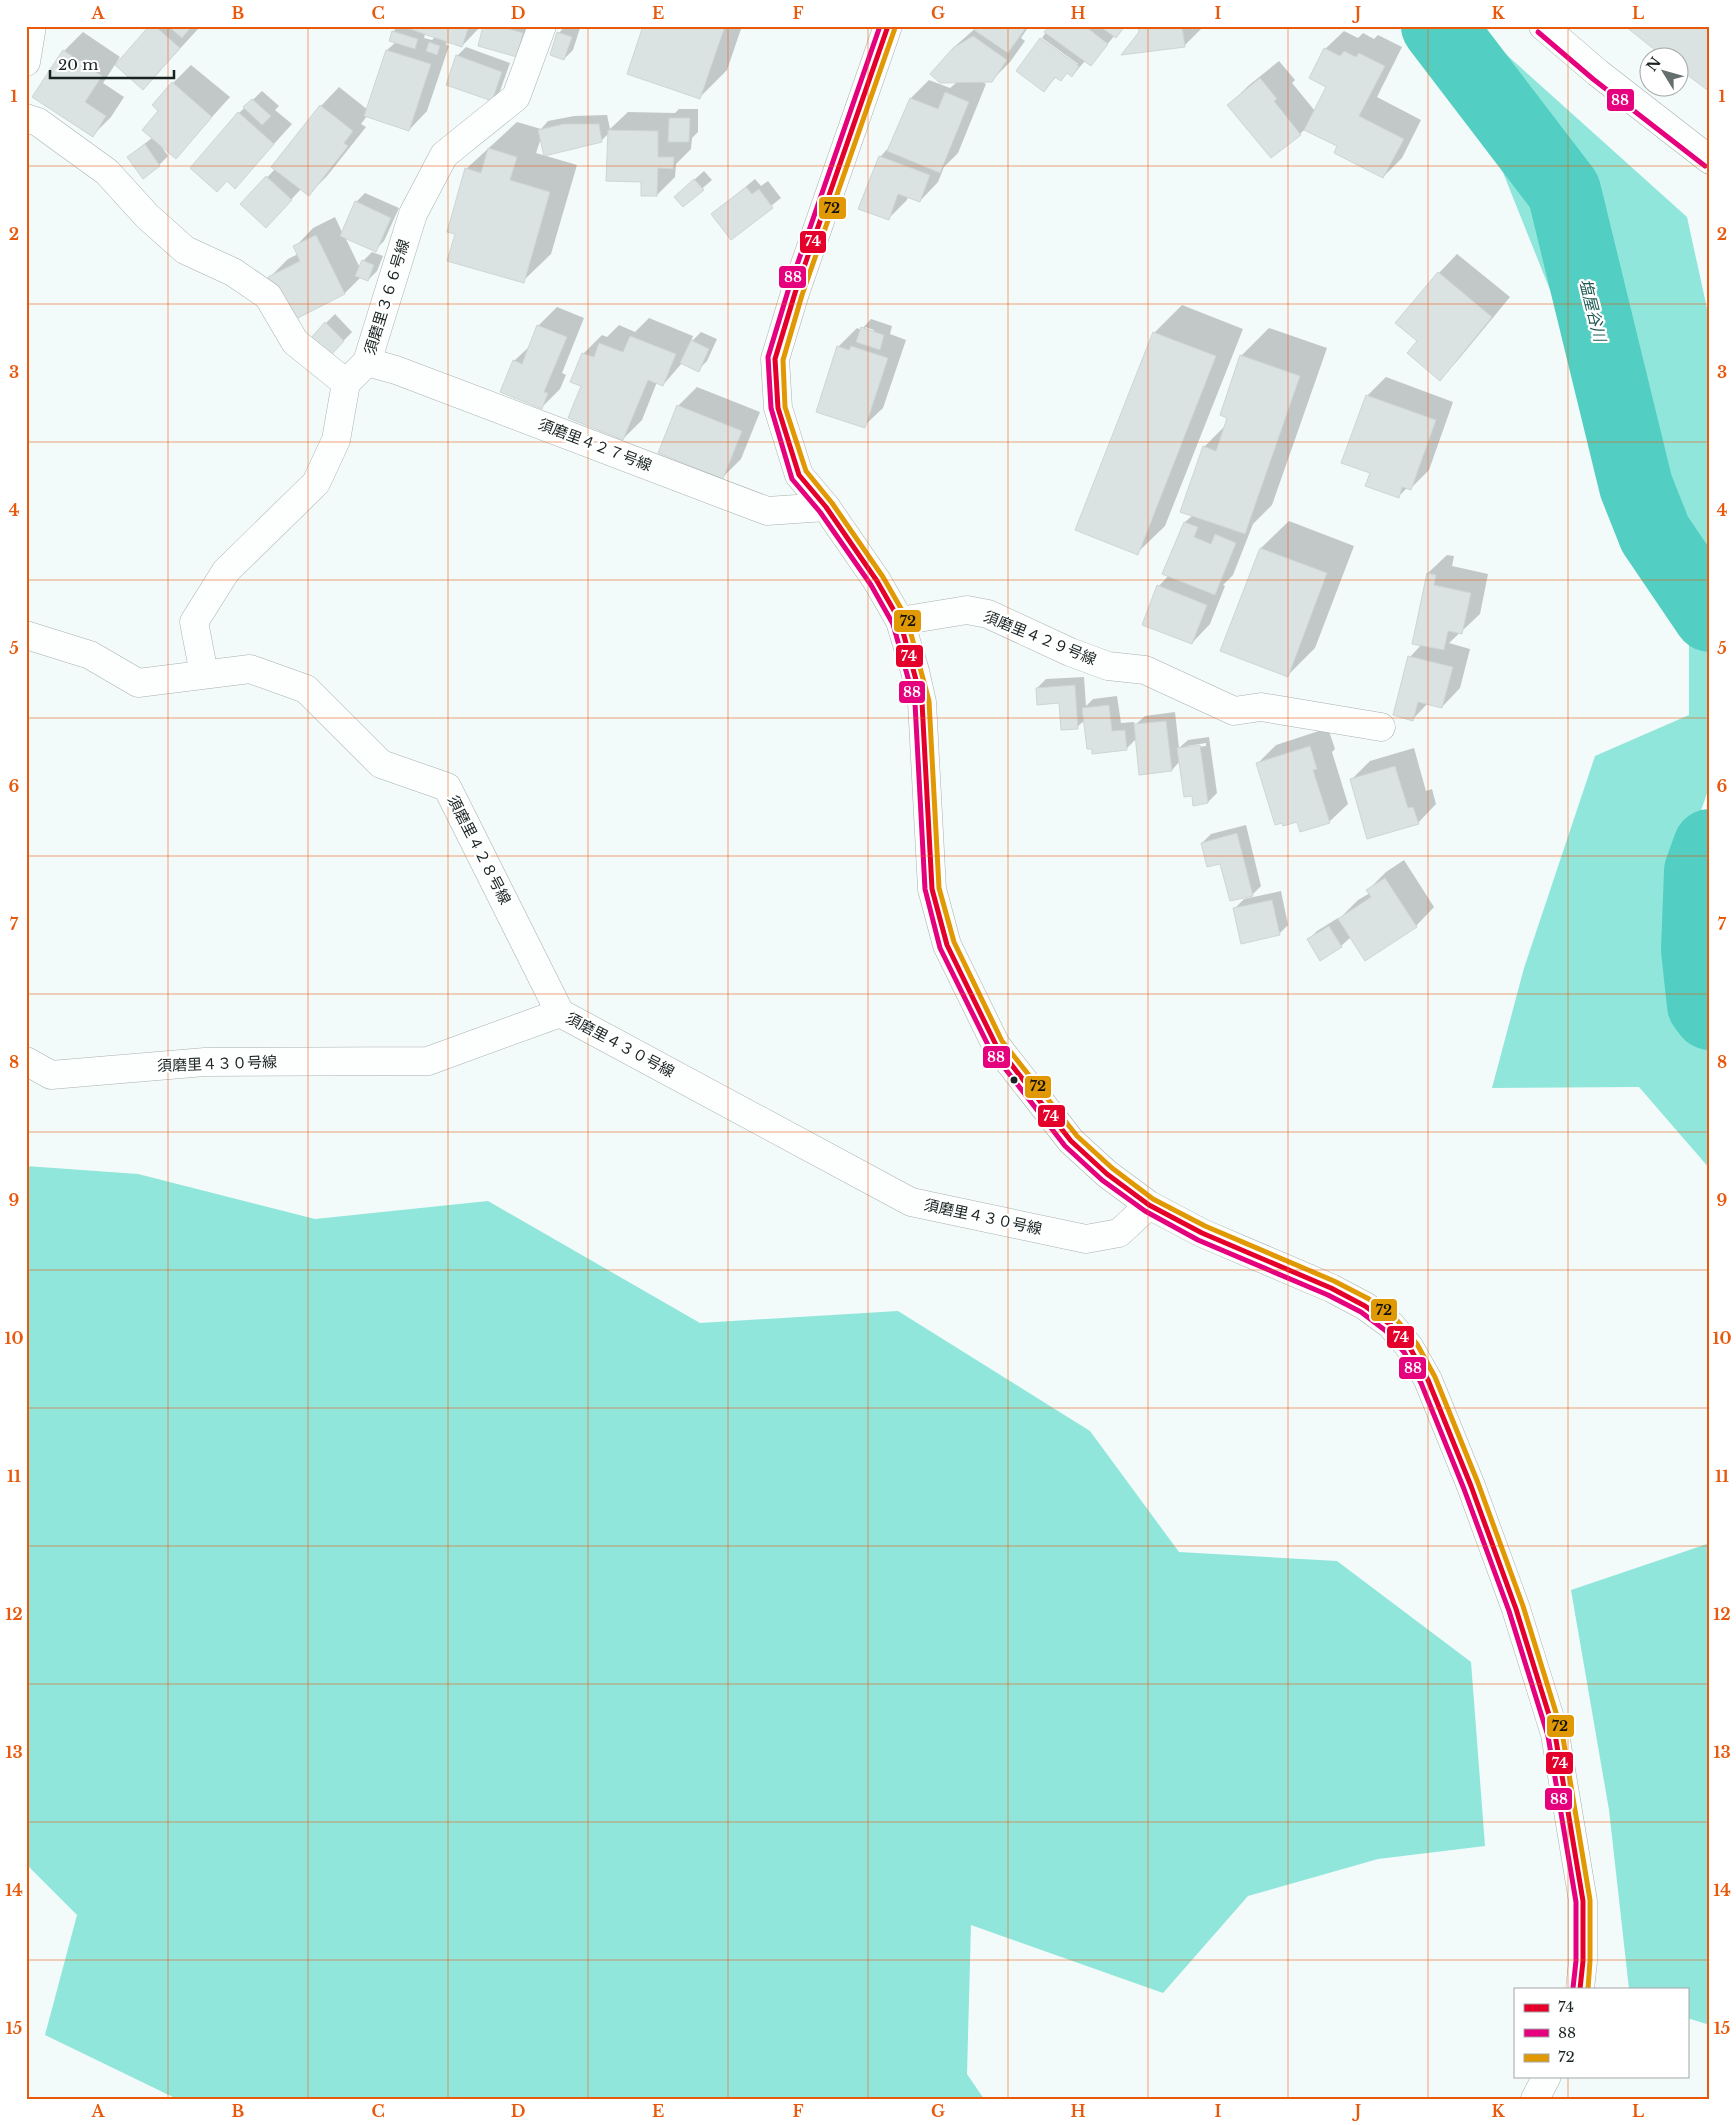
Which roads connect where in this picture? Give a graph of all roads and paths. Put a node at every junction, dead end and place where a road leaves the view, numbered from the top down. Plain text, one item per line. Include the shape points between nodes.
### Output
1 (32, 26) edge
2 (542, 26) edge
3 (888, 26) edge
4 (1543, 26) edge
5 (26, 62) edge
6 (26, 118) edge
7 (1710, 160) edge
8 (367, 362) junction
9 (346, 383) junction
10 (826, 508) junction
11 (900, 621) junction
12 (26, 635) edge
13 (204, 674) junction
14 (1381, 727) dead end
15 (560, 1013) junction
16 (26, 1061) edge
17 (1149, 1205) junction
18 (1580, 1988) edge
19 (1546, 2078) edge
20 (1535, 2099) edge

1 - 5 street
2 - 8 street, 須磨里３６６号線 via 516,97 444,155 413,214
3 - 10 street via 775,359 778,408 799,475
4 - 7 street
6 - 9 street via 38,122 107,172 147,216 185,250 233,272 268,296 295,342
8 - 9 street, 須磨里３６６号線
8 - 10 street, 須磨里４２７号線 via 396,370 767,511
9 - 13 street via 336,440 316,483 226,571 194,622
10 - 11 street via 877,581
11 - 14 street, 須磨里４２９号線 via 967,610 988,614 1108,666 1145,670 1234,711 1261,707
11 - 17 street via 922,702 932,889 947,944 996,1045 1071,1141
12 - 13 street, 須磨里４２８号線 via 90,655 138,683
13 - 15 street, 須磨里４２８号線 via 250,668 306,689 381,764 447,787
15 - 16 street, 須磨里４３０号線 via 428,1061 205,1062 51,1075
15 - 17 street, 須磨里４３０号線 via 911,1202 1086,1239 1119,1233
17 - 18 street via 1202,1233 1331,1288 1365,1306 1391,1326 1410,1348 1428,1380 1516,1609 1555,1734 1583,1901
19 - 20 street

